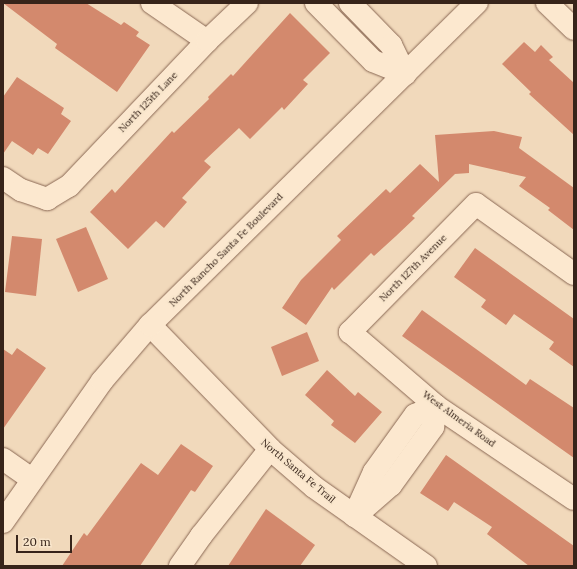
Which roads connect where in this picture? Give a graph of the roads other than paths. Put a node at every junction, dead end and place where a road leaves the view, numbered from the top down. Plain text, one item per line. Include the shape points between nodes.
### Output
1 (152, 3) edge
2 (247, 3) edge
3 (316, 3) edge
4 (350, 3) edge
5 (477, 3) edge
6 (547, 3) edge
7 (574, 29) edge
8 (207, 41) junction
9 (405, 74) junction
10 (3, 178) edge
11 (574, 274) edge
12 (150, 325) junction
13 (350, 332) joint
14 (436, 406) junction
15 (270, 449) junction
16 (3, 459) edge
17 (32, 479) junction
18 (574, 499) edge
19 (354, 516) junction
20 (3, 522) edge
21 (180, 566) edge
22 (426, 566) edge

1 - 8 street
2 - 8 street, North 125th Lane
3 - 9 street via 373,61
4 - 9 street via 390,45
5 - 9 street, North Rancho Santa Fe Boulevard
6 - 7 street
8 - 10 street, North 125th Lane via 69,186 47,199 21,190
9 - 12 street, North Rancho Santa Fe Boulevard
11 - 13 street, North 127th Avenue via 476,204
12 - 15 street, North Santa Fe Trail
12 - 17 street, North Rancho Santa Fe Boulevard via 102,381
13 - 14 street, West Almeria Road
14 - 18 street, West Almeria Road
14 - 19 street via 433,427 391,485
15 - 19 street, North Santa Fe Trail
15 - 21 street via 200,536
16 - 17 street
17 - 20 street, North Rancho Santa Fe Boulevard
19 - 22 street, North Santa Fe Trail

